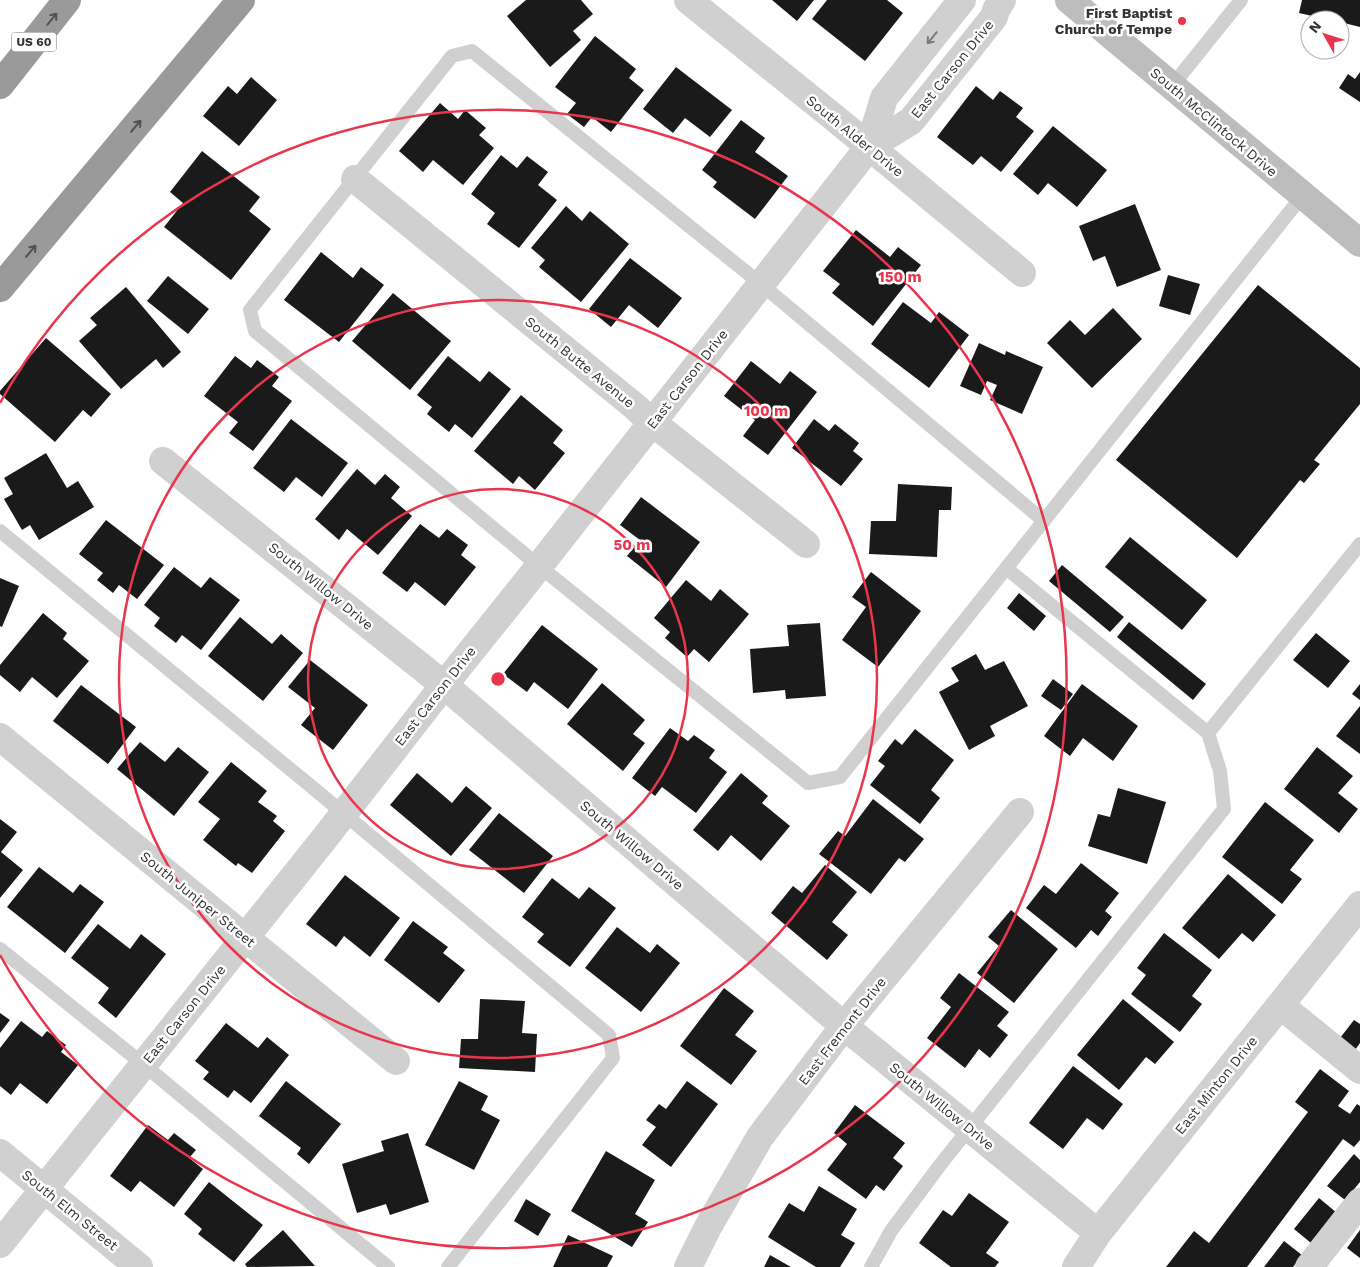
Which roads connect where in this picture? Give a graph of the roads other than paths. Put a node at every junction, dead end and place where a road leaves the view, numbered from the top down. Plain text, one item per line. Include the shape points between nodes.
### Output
1 (67, 0) edge
2 (241, 0) edge
3 (688, 0) edge
4 (962, 0) edge
5 (1002, 0) edge
6 (1068, 0) edge
7 (1241, 0) edge
8 (0, 85) edge
9 (1172, 86) junction
10 (869, 147) junction
11 (355, 179) junction
12 (1302, 195) junction
13 (1360, 243) edge
14 (1022, 274) dead end
15 (761, 284) junction
16 (0, 288) edge
17 (653, 423) junction
18 (163, 461) dead end
19 (1044, 520) junction
20 (0, 531) edge
21 (806, 544) dead end
22 (1360, 544) edge
23 (539, 566) junction
24 (1006, 568) junction
25 (444, 685) junction
26 (1208, 733) junction
27 (0, 737) edge
28 (1020, 812) dead end
29 (343, 814) junction
30 (1360, 905) edge
31 (245, 938) junction
32 (0, 949) edge
33 (1280, 1005) junction
34 (844, 1026) junction
35 (396, 1061) dead end
36 (144, 1065) junction
37 (1360, 1070) edge
38 (969, 1129) junction
39 (0, 1153) edge
40 (44, 1190) junction
41 (1360, 1202) edge
42 (1098, 1233) junction
43 (0, 1244) edge
44 (139, 1267) edge
45 (388, 1267) edge
46 (448, 1267) edge
47 (688, 1267) edge
48 (871, 1267) edge
49 (1076, 1267) edge
50 (1309, 1267) edge

8 -> 1 highway, US 60
16 -> 2 highway
3 - 10 street, South Alder Drive
4 -> 10 street, East Carson Drive via 884,98
5 - 10 street, East Carson Drive via 994,17 911,121
6 - 9 main road, South McClintock Drive
7 - 9 lane
9 - 12 main road, South McClintock Drive
10 - 14 street, South Alder Drive
10 - 15 street, East Carson Drive
11 - 15 lane via 452,56 472,52
11 - 17 street, South Butte Avenue
11 - 23 lane via 250,310 254,331
12 - 13 main road, South McClintock Drive
12 - 19 lane
15 - 17 street, East Carson Drive
15 - 19 lane
17 - 21 street, South Butte Avenue
17 - 23 street, East Carson Drive
18 - 25 street, South Willow Drive
19 - 24 lane
20 - 29 lane
22 - 26 lane
23 - 24 lane via 808,784 840,777
23 - 25 street, East Carson Drive
24 - 26 lane
25 - 29 street, East Carson Drive
25 - 34 street, South Willow Drive
26 - 38 lane via 1220,771 1224,809
27 - 31 street, South Juniper Street
28 - 34 street, East Fremont Drive
29 - 31 street, East Carson Drive
29 - 46 lane via 609,1035 613,1058
30 - 33 street, East Minton Drive
31 - 35 street, South Juniper Street
31 - 36 street, East Carson Drive
32 - 36 lane
33 - 37 street
33 - 42 street, East Minton Drive
34 - 38 street, South Willow Drive
34 - 47 street, East Fremont Drive via 760,1137
36 - 40 street, East Carson Drive
36 - 45 lane
38 - 42 street, South Willow Drive
38 - 48 lane via 892,1232
39 - 40 street, South Elm Street
40 - 43 street, East Carson Drive
40 - 44 street, South Elm Street
41 - 50 street
42 - 49 street, East Minton Drive

